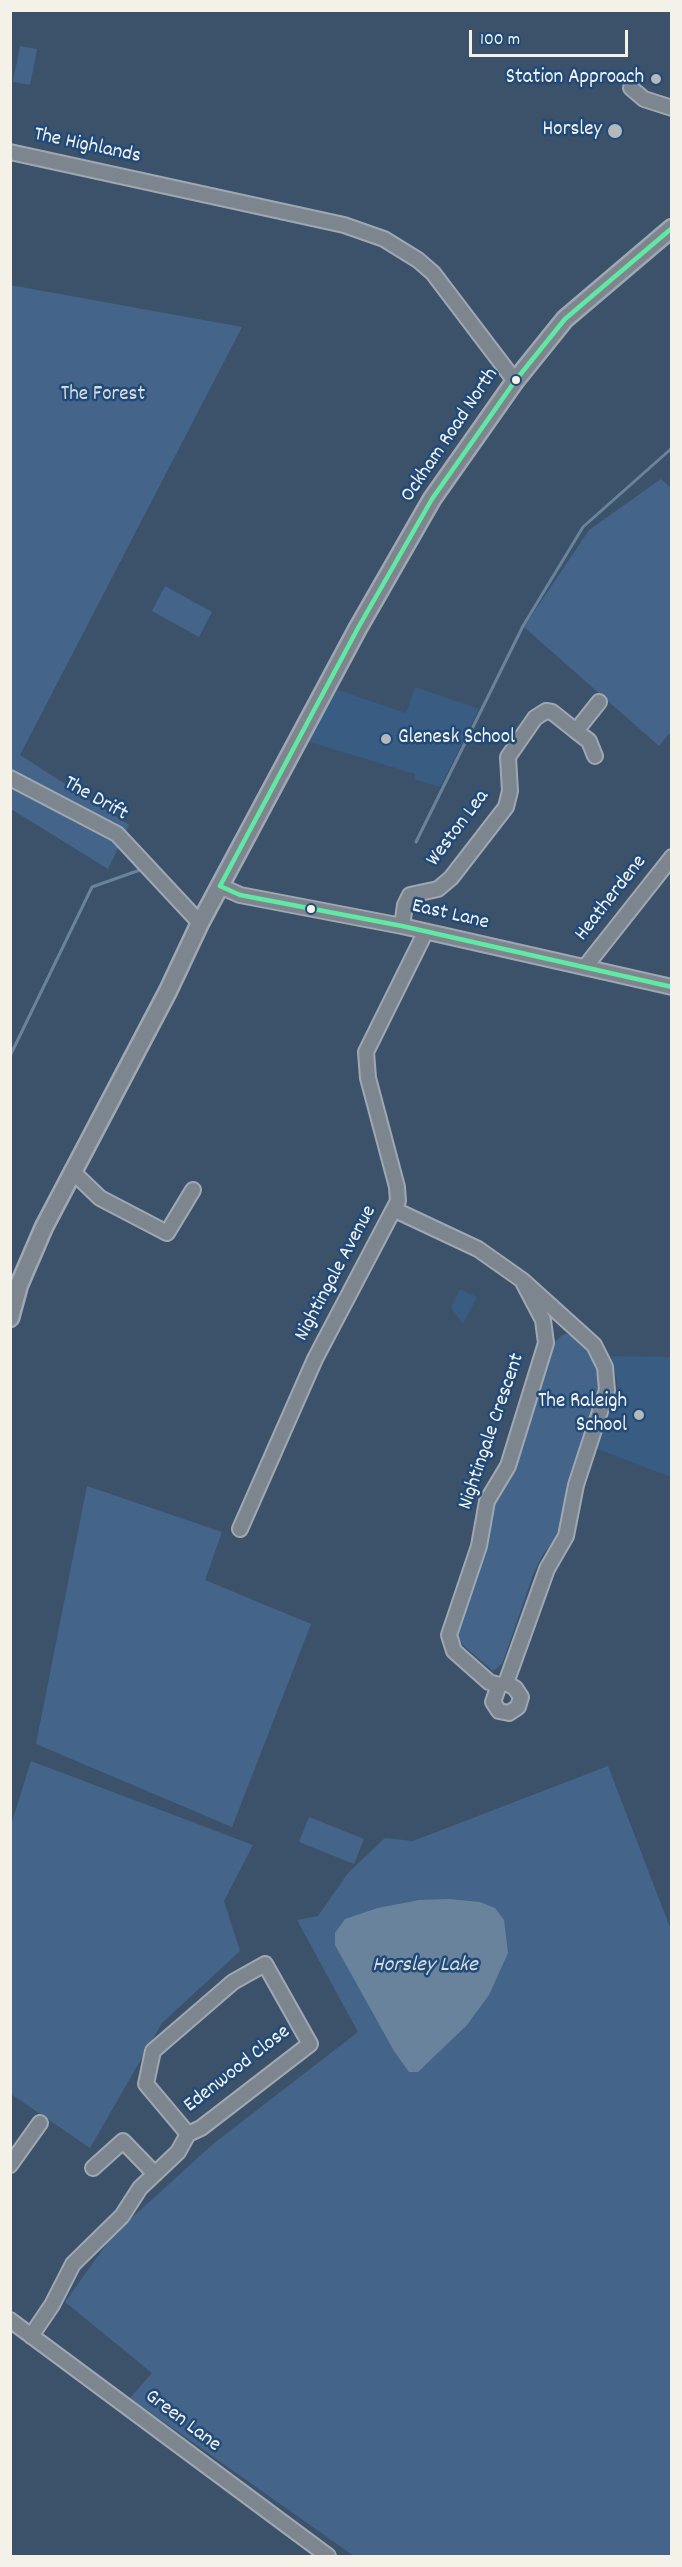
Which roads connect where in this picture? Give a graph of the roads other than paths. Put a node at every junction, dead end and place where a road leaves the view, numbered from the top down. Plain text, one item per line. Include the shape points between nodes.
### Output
1 (631, 88) dead end
2 (672, 108) edge
3 (10, 152) edge
4 (672, 228) edge
5 (514, 381) junction
6 (600, 702) dead end
7 (576, 731) junction
8 (594, 756) dead end
9 (10, 778) edge
10 (672, 857) edge
11 (220, 886) junction
12 (200, 923) junction
13 (402, 926) junction
14 (425, 933) junction
15 (585, 967) junction
16 (672, 987) edge
17 (72, 1171) junction
18 (193, 1190) dead end
19 (395, 1210) junction
20 (522, 1280) junction
21 (10, 1318) edge
22 (575, 1328) junction
23 (546, 1343) junction
24 (240, 1529) dead end
25 (39, 2123) dead end
26 (188, 2134) junction
27 (10, 2165) edge
28 (93, 2168) dead end
29 (155, 2174) junction
30 (10, 2320) edge
31 (31, 2336) junction
32 (328, 2556) edge

1 - 2 street via 644,99
3 - 5 street, The Highlands via 344,225 384,239 433,273
4 - 5 main road, Ockham Road North via 565,319
5 - 11 main road, Ockham Road North via 432,499
6 - 7 street
7 - 8 street, Weston Lea via 589,741
7 - 13 street, Weston Lea via 552,712 535,718 508,757 510,791 506,807 451,878 438,889 410,895
9 - 12 street, The Drift via 117,834
10 - 15 street, Heatherdene
11 - 12 main road, Ockham Road North
11 - 13 street, East Lane via 240,895
12 - 17 main road, Ockham Road North
13 - 14 street, East Lane
14 - 15 street, East Lane
14 - 19 street, Nightingale Avenue via 366,1052 374,1101 398,1186
15 - 16 street, East Lane
17 - 18 street via 100,1198 167,1233
17 - 21 main road, Ockham Road North via 31,1256
19 - 20 street, Nightingale Crescent via 478,1250
19 - 24 street, Nightingale Avenue via 330,1327
20 - 22 street, Nightingale Crescent
20 - 23 street, Nightingale Crescent via 543,1320
22 - 23 street, Nightingale Crescent via 557,1325 549,1332
22 - 23 street, Nightingale Crescent via 594,1345 602,1359 607,1390 576,1485 566,1536 545,1574 502,1684 489,1682 454,1651 449,1635 479,1546 487,1501 508,1466
25 - 27 street
26 - 26 street, Edenwood Close via 310,2044 265,1964 233,1982 153,2051 146,2084
26 - 29 street, Edenwood Close via 178,2152
28 - 29 street via 123,2141
29 - 31 street, Edenwood Close via 140,2188 122,2216 73,2264 52,2306
30 - 31 street, Green Lane
31 - 32 street, Green Lane

